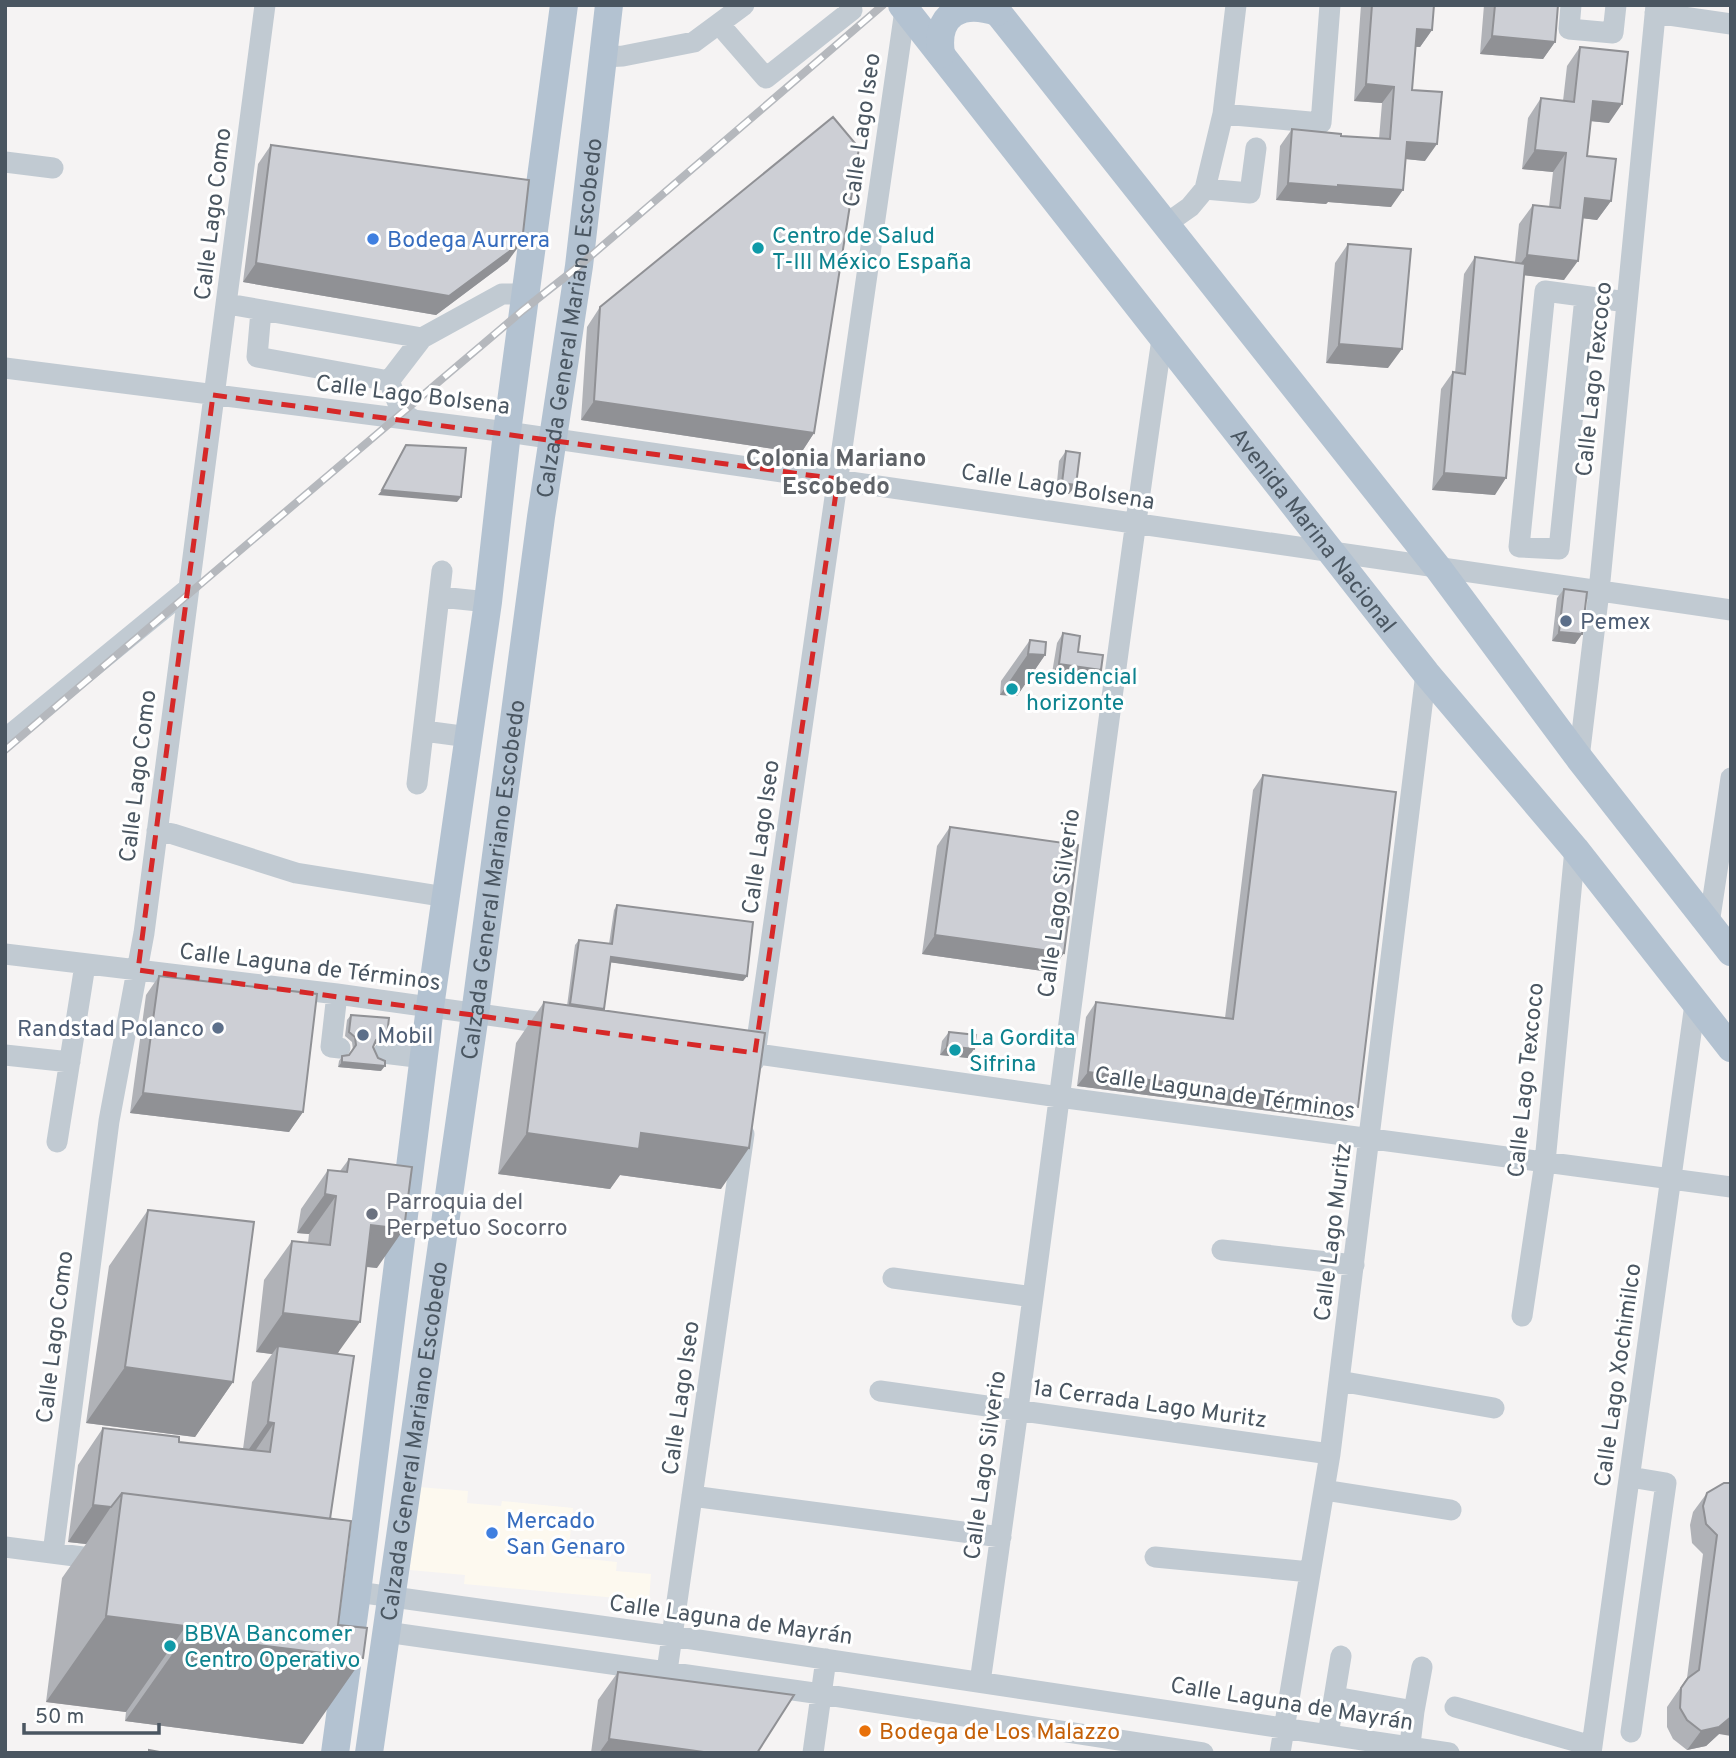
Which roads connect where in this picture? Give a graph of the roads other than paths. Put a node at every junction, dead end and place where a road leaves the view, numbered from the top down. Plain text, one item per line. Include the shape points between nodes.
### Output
1 (265, 5) edge
2 (564, 5) edge
3 (609, 5) edge
4 (744, 5) edge
5 (849, 5) edge
6 (957, 5) edge
7 (1236, 5) edge
8 (1330, 5) edge
9 (1572, 5) edge
10 (1616, 5) edge
11 (998, 7) edge
12 (1655, 9) edge
13 (906, 11) edge
14 (1731, 23) edge
15 (719, 24) junction
16 (941, 54) junction
17 (603, 57) junction
18 (1223, 114) junction
19 (1256, 148) dead end
20 (5, 162) edge
21 (53, 168) dead end
22 (1205, 189) junction
23 (1166, 225) junction
24 (525, 294) junction
25 (1585, 296) junction
26 (1627, 302) junction
27 (228, 304) junction
28 (261, 311) junction
29 (422, 338) junction
30 (1162, 339) junction
31 (5, 368) edge
32 (389, 381) junction
33 (213, 395) junction
34 (414, 420) junction
35 (507, 432) junction
36 (552, 439) junction
37 (838, 479) junction
38 (1135, 525) junction
39 (1331, 552) junction
40 (1438, 568) junction
41 (442, 570) dead end
42 (189, 588) junction
43 (1599, 591) junction
44 (440, 597) junction
45 (488, 602) junction
46 (1731, 610) edge
47 (1426, 673) junction
48 (424, 732) junction
49 (469, 737) junction
50 (5, 739) edge
51 (1579, 758) junction
52 (1731, 778) edge
53 (417, 784) dead end
54 (157, 831) junction
55 (1575, 849) junction
56 (446, 897) junction
57 (1709, 924) junction
58 (1731, 952) edge
59 (5, 954) edge
60 (85, 965) junction
61 (138, 970) junction
62 (337, 994) junction
63 (1695, 1004) junction
64 (430, 1007) junction
65 (475, 1014) junction
66 (581, 1029) edge
67 (340, 1048) dead end
68 (713, 1048) edge
69 (1731, 1048) edge
70 (383, 1053) dead end
71 (755, 1054) junction
72 (5, 1055) edge
73 (424, 1058) junction
74 (70, 1062) junction
75 (751, 1081) edge
76 (1059, 1097) junction
77 (747, 1109) edge
78 (1370, 1138) junction
79 (57, 1142) dead end
80 (1545, 1161) junction
81 (1671, 1178) junction
82 (1731, 1187) edge
83 (1222, 1250) dead end
84 (1354, 1265) junction
85 (892, 1278) dead end
86 (1033, 1297) junction
87 (1522, 1316) dead end
88 (1339, 1381) junction
89 (880, 1391) dead end
90 (1494, 1408) dead end
91 (1019, 1411) junction
92 (1329, 1454) junction
93 (1630, 1477) junction
94 (1324, 1490) junction
95 (692, 1496) junction
96 (1451, 1510) dead end
97 (1001, 1537) junction
98 (5, 1546) edge
99 (53, 1553) junction
100 (1155, 1556) dead end
101 (122, 1562) edge
102 (1310, 1572) junction
103 (330, 1588) edge
104 (357, 1592) junction
105 (391, 1597) junction
106 (566, 1621) junction
107 (386, 1632) junction
108 (672, 1636) junction
109 (1341, 1656) dead end
110 (561, 1657) junction
111 (826, 1660) junction
112 (1604, 1661) junction
113 (1640, 1665) junction
114 (1422, 1667) dead end
115 (667, 1671) junction
116 (980, 1682) junction
117 (821, 1694) junction
118 (1335, 1697) junction
119 (1455, 1707) dead end
120 (1414, 1711) junction
121 (1284, 1729) junction
122 (1631, 1732) dead end
123 (1328, 1735) junction
124 (1592, 1749) edge
125 (1173, 1750) edge
126 (1410, 1750) edge
127 (335, 1753) edge
128 (369, 1753) edge
129 (813, 1753) edge
130 (1203, 1753) edge
131 (1280, 1753) edge
132 (1449, 1753) edge

1 - 27 street, Calle Lago Como
2 - 24 main road, Calzada General Mariano Escobedo
3 - 17 main road, Calzada General Mariano Escobedo
4 - 15 street
5 - 15 street via 852,10 766,78
6 - 13 main road via 939,17
7 - 18 street
8 - 18 street via 1321,123
9 - 10 street via 1569,29 1613,33
11 - 16 main road via 953,13 941,32
11 - 23 main road
12 - 14 street
12 - 26 street, Calle Lago Texcoco
13 - 16 main road, Avenida Marina Nacional
13 - 37 street, Calle Lago Iseo
15 - 17 street via 694,42
16 - 30 main road, Avenida Marina Nacional
17 - 36 main road, Calzada General Mariano Escobedo via 581,256
18 - 22 street
19 - 22 street via 1250,193
20 - 21 street
22 - 23 street
23 - 40 main road
24 - 29 street via 502,294
24 - 35 main road, Calzada General Mariano Escobedo
25 - 25 street via 1545,291 1519,547 1559,549
25 - 26 street
26 - 43 street, Calle Lago Texcoco
27 - 28 street
27 - 33 street, Calle Lago Como
28 - 29 street
28 - 32 street via 257,357
29 - 32 street
30 - 38 street, Calle Lago Silverio
30 - 39 main road, Avenida Marina Nacional
31 - 33 street, Calle Lago Bolsena
32 - 34 street via 402,413
33 - 34 street, Calle Lago Bolsena
33 - 42 street, Calle Lago Como
34 - 35 street, Calle Lago Bolsena
35 - 36 street, Calle Lago Bolsena
35 - 45 main road, Calzada General Mariano Escobedo
36 - 37 street, Calle Lago Bolsena
36 - 65 main road, Calzada General Mariano Escobedo
37 - 38 street, Calle Lago Bolsena
37 - 71 street, Calle Lago Iseo
38 - 39 street, Calle Lago Bolsena
38 - 76 street, Calle Lago Silverio
39 - 40 street, Calle Lago Bolsena
39 - 47 main road, Avenida Marina Nacional
40 - 43 street, Calle Lago Bolsena
40 - 51 main road
41 - 44 street
42 - 50 street
42 - 54 street, Calle Lago Como
43 - 46 street, Calle Lago Bolsena
43 - 51 street, Calle Lago Texcoco
44 - 45 street
44 - 48 street
45 - 49 main road, Calzada General Mariano Escobedo
47 - 55 main road, Avenida Marina Nacional
47 - 78 street, Calle Lago Muritz
48 - 49 street
48 - 53 street
49 - 56 main road, Calzada General Mariano Escobedo
51 - 57 main road
52 - 57 street
54 - 56 street via 296,873
54 - 61 street, Calle Lago Como
55 - 63 main road, Avenida Marina Nacional
55 - 80 street, Calle Lago Texcoco
56 - 64 main road, Calzada General Mariano Escobedo
57 - 58 main road
59 - 60 street, Calle Laguna de Términos
60 - 61 street, Calle Laguna de Términos
60 - 74 street
61 - 62 street, Calle Laguna de Términos
61 - 99 street, Calle Lago Como via 109,1121
62 - 64 street, Calle Laguna de Términos
62 - 67 street via 331,1047
63 - 69 main road, Avenida Marina Nacional
63 - 81 street, Calle Lago Xochimilco
64 - 65 street, Calle Laguna de Términos
64 - 73 main road, Calzada General Mariano Escobedo
65 - 66 street, Calle Laguna de Términos
65 - 105 main road, Calzada General Mariano Escobedo
68 - 71 street, Calle Laguna de Términos
70 - 73 street
71 - 75 street, Calle Lago Iseo
71 - 76 street, Calle Laguna de Términos
72 - 74 street
73 - 104 main road, Calzada General Mariano Escobedo
74 - 79 street
76 - 78 street, Calle Laguna de Términos
76 - 86 street, Calle Lago Silverio
77 - 95 street, Calle Lago Iseo
78 - 80 street, Calle Laguna de Términos
78 - 84 street, Calle Lago Muritz
80 - 81 street, Calle Laguna de Términos
80 - 87 street, Calle Lago Texcoco
81 - 82 street, Calle Laguna de Términos
81 - 93 street, Calle Lago Xochimilco
83 - 84 street
84 - 88 street, Calle Lago Muritz
85 - 86 street
86 - 91 street, Calle Lago Silverio
88 - 90 street
88 - 92 street, Calle Lago Muritz
89 - 91 street, 1a Cerrada Lago Muritz
91 - 92 street, 1a Cerrada Lago Muritz
91 - 97 street, Calle Lago Silverio
92 - 94 street, Calle Lago Muritz
93 - 112 street, Calle Lago Xochimilco
93 - 113 street via 1666,1483
94 - 96 street
94 - 102 street, Calle Lago Muritz
95 - 97 street
95 - 108 street, Calle Lago Iseo
97 - 116 street, Calle Lago Silverio
98 - 99 street
99 - 101 street
100 - 102 street
102 - 121 street, Calle Lago Muritz
103 - 104 street, Calle Laguna de Mayrán
104 - 105 street, Calle Laguna de Mayrán
104 - 127 main road, Calzada General Mariano Escobedo
105 - 106 street, Calle Laguna de Mayrán
105 - 107 main road, Calzada General Mariano Escobedo
106 - 108 street, Calle Laguna de Mayrán
106 - 110 street
107 - 110 street
107 - 128 main road, Calzada General Mariano Escobedo
108 - 111 street, Calle Laguna de Mayrán
108 - 115 street, Calle Lago Iseo
109 - 118 street
110 - 115 street
111 - 116 street, Calle Laguna de Mayrán
111 - 117 street
112 - 113 street
112 - 124 street, Calle Lago Xochimilco
113 - 122 street
114 - 120 street
115 - 117 street
116 - 121 street, Calle Laguna de Mayrán
117 - 125 street
117 - 129 street
118 - 120 street
118 - 123 street
119 - 124 street
120 - 126 street
121 - 123 street, Calle Laguna de Mayrán
121 - 131 street, Calle Lago Muritz
123 - 126 street, Calle Laguna de Mayrán
125 - 130 street
126 - 132 street, Calle Laguna de Mayrán

